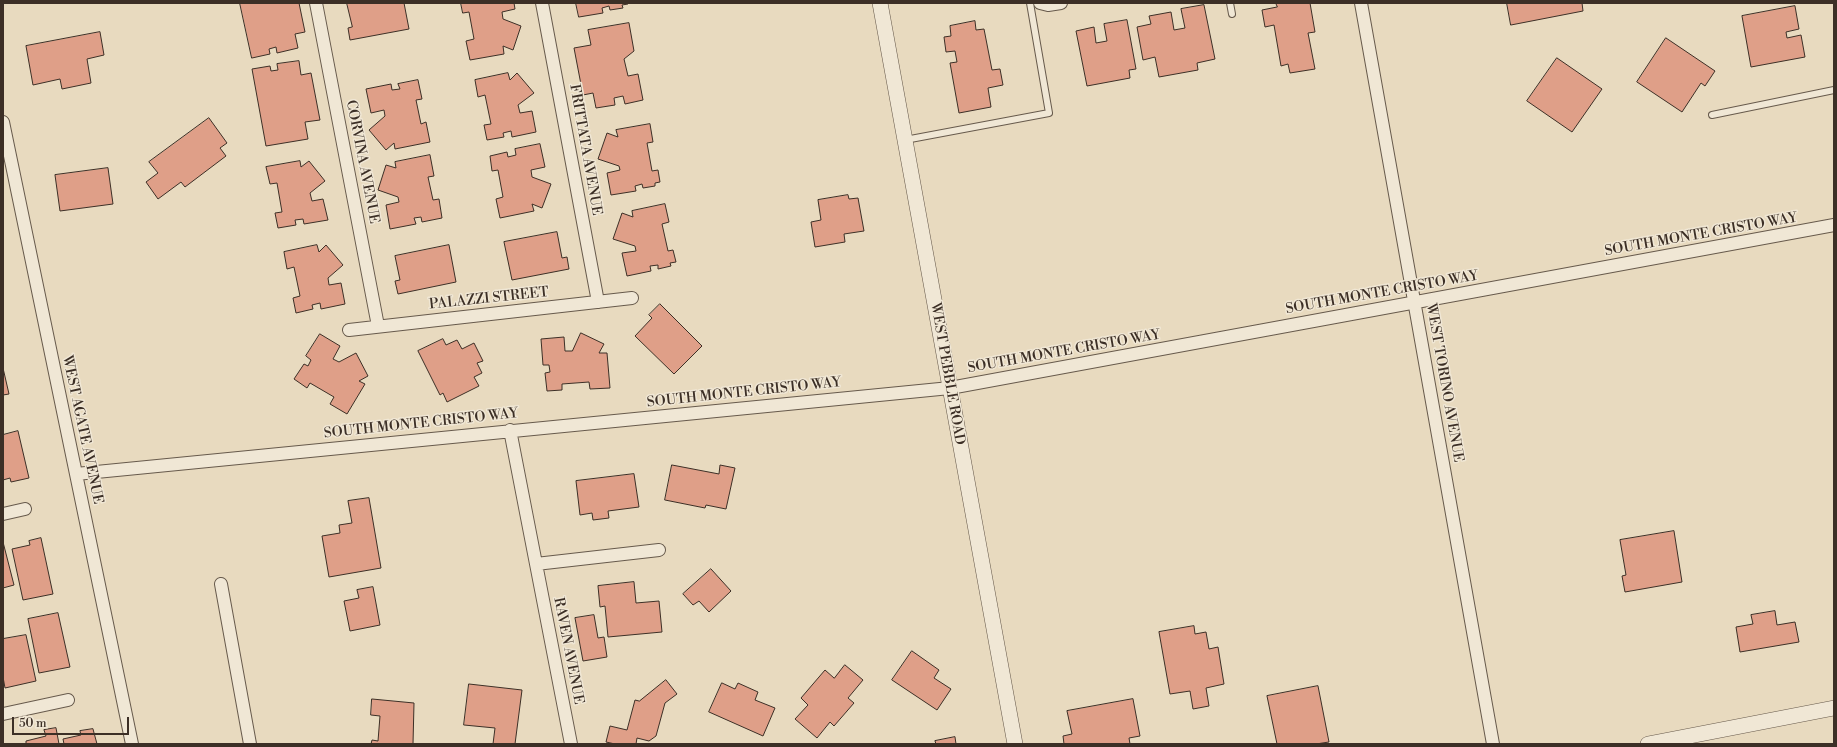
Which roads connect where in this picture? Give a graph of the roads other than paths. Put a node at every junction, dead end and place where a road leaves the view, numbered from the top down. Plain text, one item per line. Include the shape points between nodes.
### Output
1 (316, 3) edge
2 (542, 3) edge
3 (880, 3) edge
4 (1030, 3) edge
5 (1040, 3) edge
6 (1061, 3) edge
7 (1230, 3) edge
8 (1361, 3) edge
9 (1232, 14) dead end
10 (1834, 90) edge
11 (1712, 115) dead end
12 (3, 122) edge
13 (905, 140) junction
14 (1834, 225) edge
15 (632, 298) dead end
16 (598, 302) junction
17 (1415, 303) junction
18 (378, 326) junction
19 (349, 330) dead end
20 (950, 388) junction
21 (510, 430) junction
22 (76, 474) junction
23 (25, 508) dead end
24 (3, 514) edge
25 (659, 550) dead end
26 (536, 564) junction
27 (221, 584) dead end
28 (68, 700) dead end
29 (1834, 708) edge
30 (3, 714) edge
31 (132, 744) edge
32 (250, 744) edge
33 (571, 744) edge
34 (1015, 744) edge
35 (1493, 744) edge
36 (1648, 744) edge

1 - 18 street, CORVINA AVENUE
2 - 16 street, FRITTATA AVENUE
3 - 13 street, WEST PEBBLE ROAD
4 - 13 lane via 1049,113
5 - 6 street via 1048,6
7 - 9 lane
8 - 17 street, WEST TORINO AVENUE
10 - 11 lane
12 - 22 street, WEST AGATE AVENUE
13 - 20 street, WEST PEBBLE ROAD
14 - 17 street, SOUTH MONTE CRISTO WAY
15 - 16 street, PALAZZI STREET
16 - 18 street, PALAZZI STREET
17 - 20 street, SOUTH MONTE CRISTO WAY
17 - 35 street, WEST TORINO AVENUE
18 - 19 street, PALAZZI STREET
20 - 21 street, SOUTH MONTE CRISTO WAY
20 - 34 street, WEST PEBBLE ROAD
21 - 22 street, SOUTH MONTE CRISTO WAY
21 - 26 street, RAVEN AVENUE
22 - 31 street, WEST AGATE AVENUE
23 - 24 street
25 - 26 street
26 - 33 street, RAVEN AVENUE
27 - 32 street
28 - 30 street
29 - 36 street

